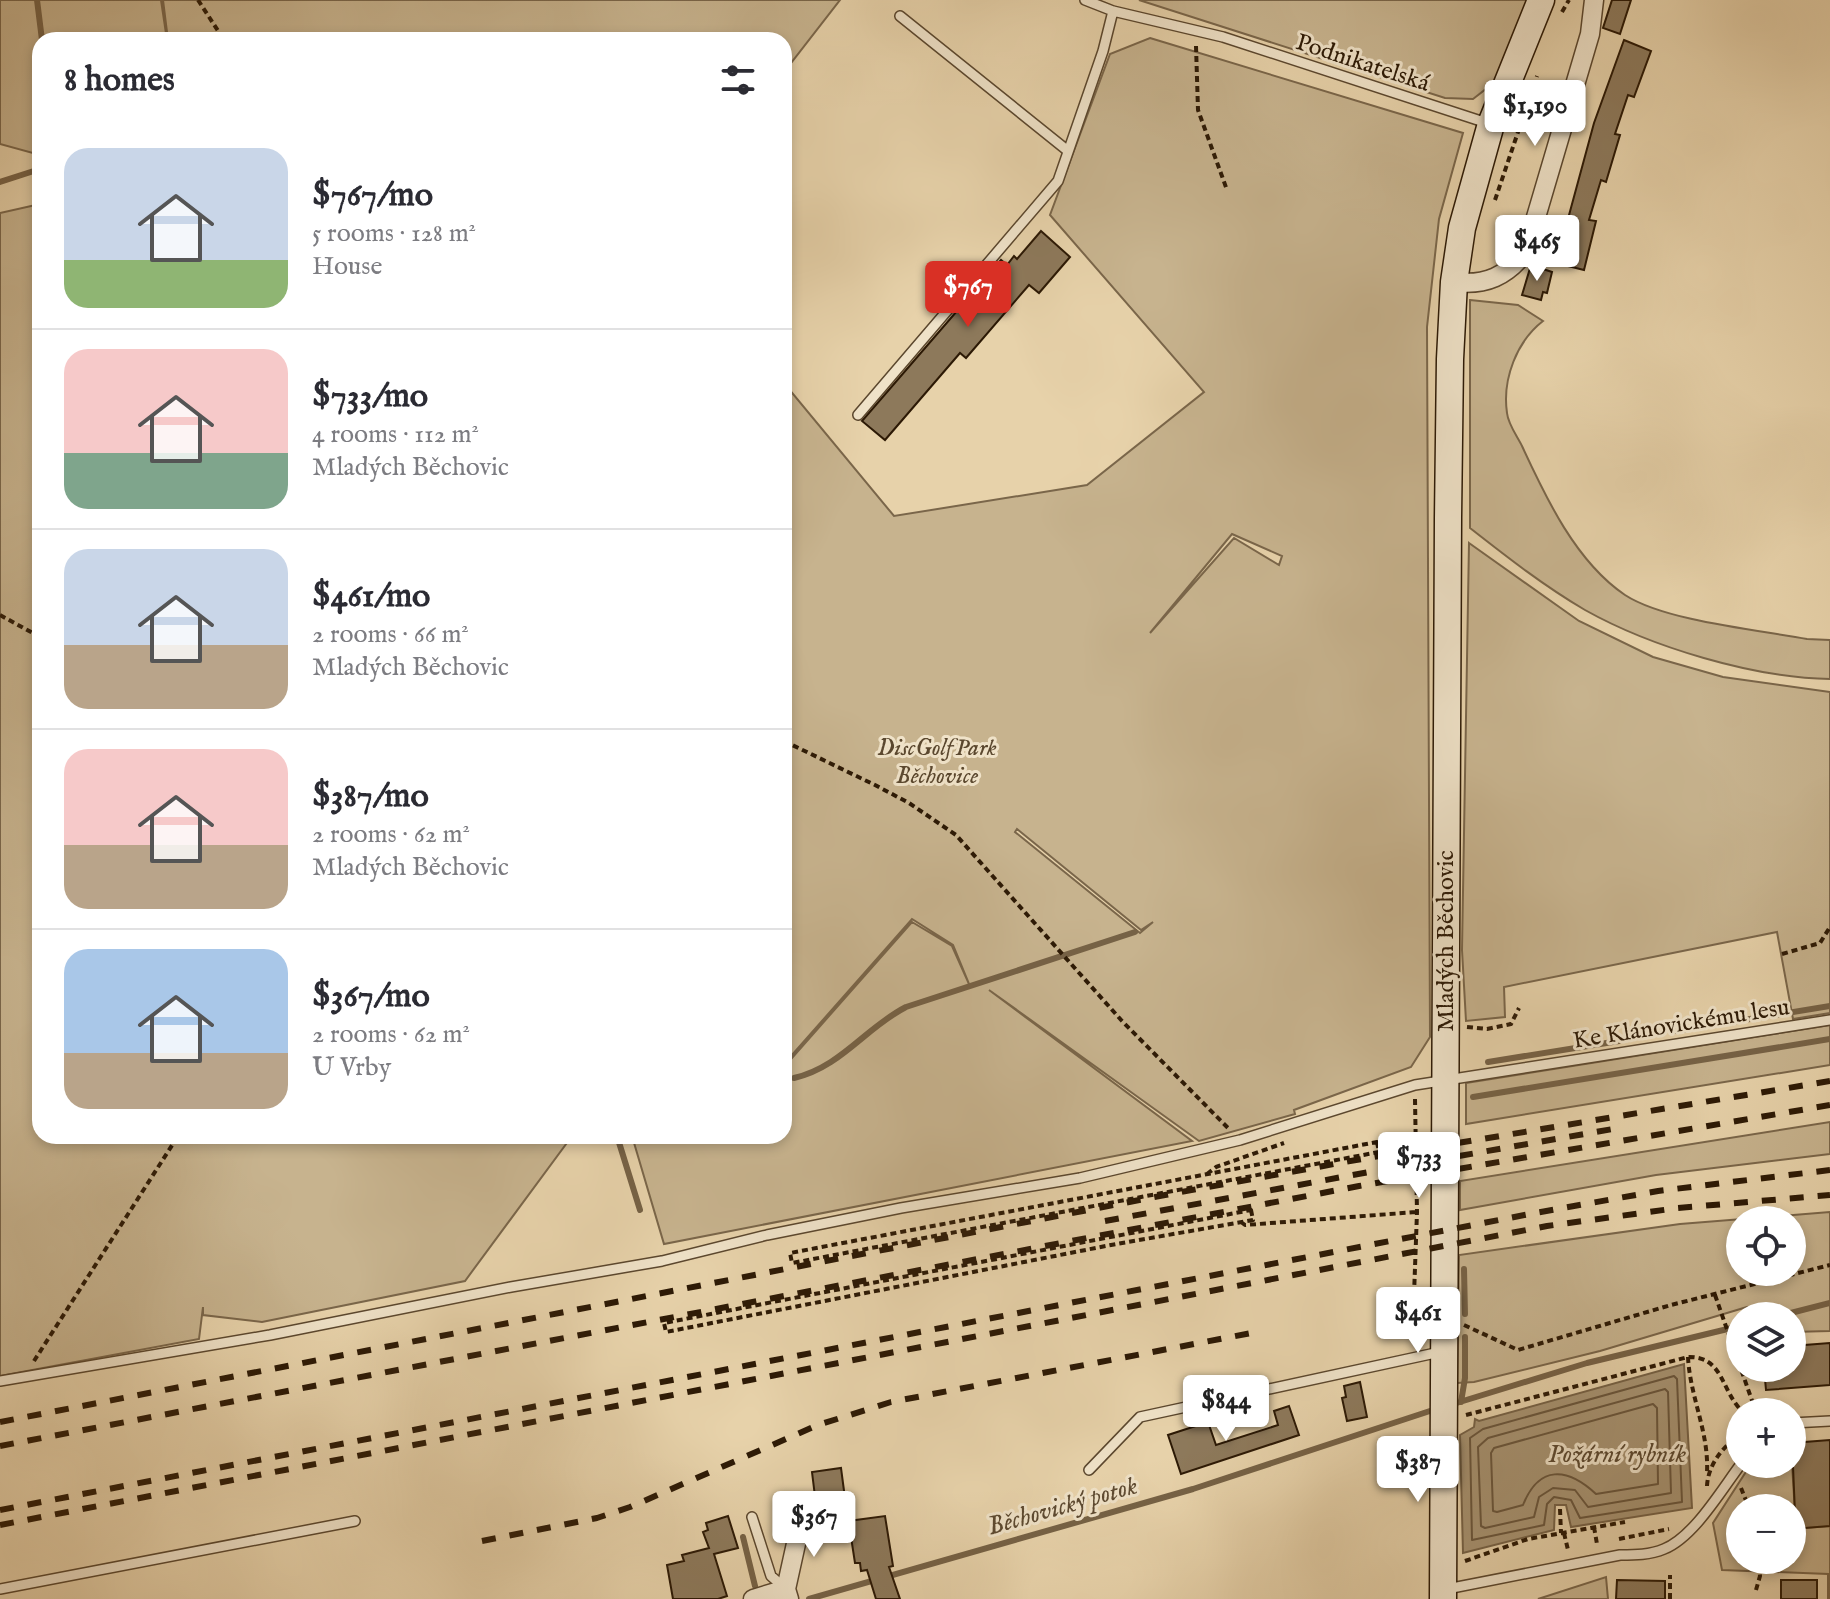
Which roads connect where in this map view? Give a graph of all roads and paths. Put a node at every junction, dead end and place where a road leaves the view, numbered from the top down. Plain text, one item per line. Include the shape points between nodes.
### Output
1 (198, 0) edge
2 (1085, 0) edge
3 (1541, 0) edge
4 (1569, 0) edge
5 (1594, 0) edge
6 (1113, 11) junction
7 (900, 16) dead end
8 (1557, 21) dead end
9 (1196, 31) junction
10 (219, 32) edge
11 (1537, 75) dead end
12 (1491, 124) junction
13 (1068, 151) junction
14 (1227, 190) dead end
15 (1495, 202) dead end
16 (1454, 282) junction
17 (858, 415) dead end
18 (0, 615) edge
19 (32, 633) edge
20 (792, 745) edge
21 (1830, 927) edge
22 (1782, 954) dead end
23 (1519, 1008) dead end
24 (1830, 1020) edge
25 (1461, 1027) dead end
26 (1444, 1079) junction
27 (1415, 1085) junction
28 (1416, 1137) junction
29 (1240, 1140) junction
30 (173, 1144) edge
31 (1378, 1144) junction
32 (1417, 1212) junction
33 (1241, 1222) junction
34 (1830, 1265) edge
35 (1715, 1295) junction
36 (1413, 1323) dead end
37 (1471, 1329) dead end
38 (1443, 1352) junction
39 (1688, 1357) junction
40 (25, 1377) junction
41 (0, 1381) edge
42 (1731, 1398) edge
43 (1751, 1398) edge
44 (1450, 1418) junction
45 (1830, 1421) edge
46 (1806, 1422) edge
47 (1726, 1447) edge
48 (1089, 1470) dead end
49 (1707, 1473) junction
50 (1730, 1478) edge
51 (1734, 1481) dead end
52 (1707, 1488) dead end
53 (1743, 1494) edge
54 (1560, 1509) dead end
55 (752, 1517) dead end
56 (355, 1521) dead end
57 (801, 1521) dead end
58 (1625, 1522) dead end
59 (1594, 1527) junction
60 (1679, 1527) dead end
61 (1563, 1533) junction
62 (1611, 1541) dead end
63 (1583, 1547) dead end
64 (1568, 1550) dead end
65 (1459, 1563) dead end
66 (1760, 1574) edge
67 (1670, 1575) dead end
68 (0, 1589) edge
69 (1756, 1590) dead end
70 (788, 1594) edge
71 (1443, 1594) edge
72 (753, 1599) edge
73 (1670, 1599) edge

1 - 10 path
2 - 6 lane, Podnikatelská
3 - 12 street, Mladých Běchovic
4 - 8 path
5 - 16 street via 1590,34 1526,251 1498,278
6 - 9 lane, Podnikatelská
6 - 13 lane
7 - 13 lane
9 - 12 lane, Podnikatelská
9 - 14 path via 1198,110
11 - 15 path
12 - 16 street, Mladých Běchovic via 1462,228
13 - 17 lane via 1058,181
16 - 26 street, Mladých Běchovic
18 - 19 path
20 - 29 path via 886,791 956,835 1122,1021
21 - 22 path via 1820,943
23 - 25 path via 1511,1024
24 - 26 lane, Ke Klánovickému lesu
26 - 27 lane, Ke Klánovickému lesu
26 - 38 street, Mladých Běchovic
27 - 28 path
27 - 29 lane, Ke Klánovickému lesu
28 - 31 path
28 - 32 path
29 - 40 lane, Ke Klánovickému lesu via 1080,1178 901,1208 662,1261
30 - 40 path
31 - 31 path via 1377,1142 790,1253 792,1263 1379,1152
32 - 33 path
32 - 36 path
33 - 33 path via 666,1332 664,1323 1251,1210 1253,1220
34 - 35 path
35 - 37 path via 1518,1350
35 - 43 path
38 - 44 street, Mladých Běchovic via 1443,1390
38 - 48 lane via 1140,1417
39 - 42 path via 1700,1357 1717,1369
39 - 44 path
39 - 49 path via 1689,1382 1704,1428
40 - 41 lane, Ke Klánovickému lesu
44 - 71 street, Mladých Běchovic
45 - 46 lane
47 - 49 path
49 - 52 path
50 - 71 lane via 1667,1549
51 - 53 path
54 - 61 path
55 - 70 lane via 771,1576
56 - 68 lane
57 - 70 street
58 - 59 path
59 - 61 path
59 - 63 path via 1597,1544
60 - 62 path
61 - 64 path
61 - 65 path
66 - 69 path
67 - 73 path
70 - 72 street

